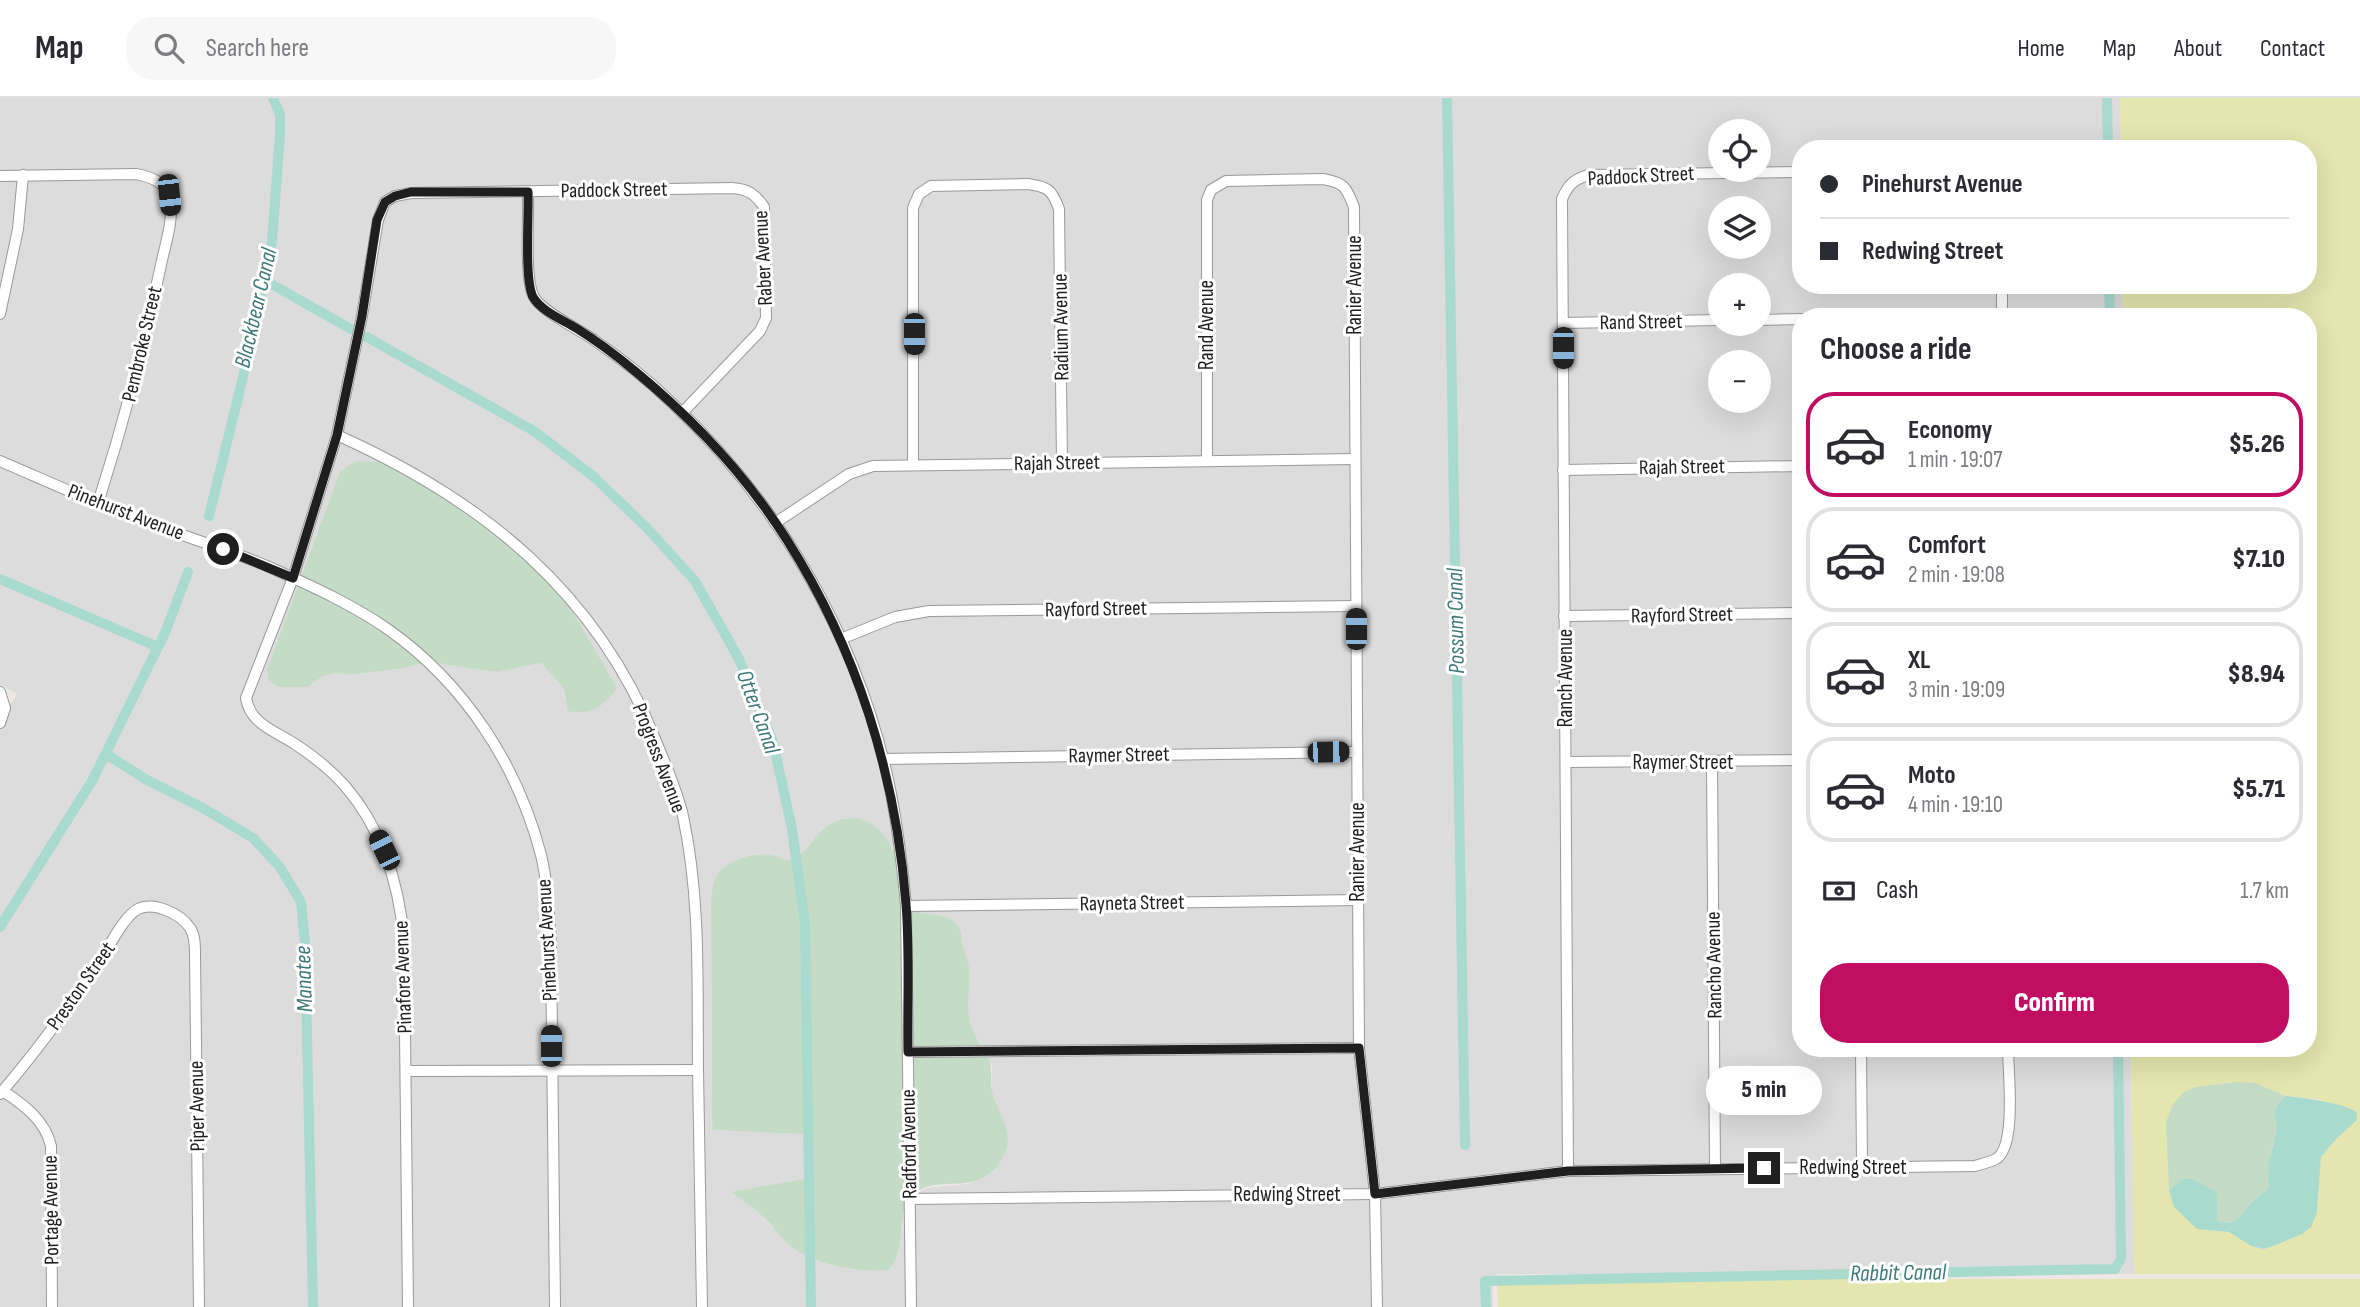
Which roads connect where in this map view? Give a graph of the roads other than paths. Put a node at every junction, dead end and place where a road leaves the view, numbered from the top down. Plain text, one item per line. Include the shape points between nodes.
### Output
1 (1792, 172) edge
2 (23, 175) junction
3 (0, 176) edge
4 (1567, 187) joint
5 (1212, 190) joint
6 (528, 192) junction
7 (757, 198) joint
8 (0, 314) edge
9 (1792, 319) edge
10 (1708, 320) edge
11 (1771, 320) edge
12 (1563, 323) junction
13 (682, 413) junction
14 (337, 435) junction
15 (1355, 459) junction
16 (0, 461) edge
17 (1207, 461) junction
18 (1062, 463) junction
19 (913, 464) junction
20 (1792, 466) edge
21 (1563, 470) junction
22 (98, 503) junction
23 (775, 523) junction
24 (293, 578) junction
25 (1356, 606) junction
26 (1792, 613) edge
27 (1564, 616) junction
28 (841, 639) junction
29 (2, 694) edge
30 (0, 723) edge
31 (1356, 752) junction
32 (883, 759) junction
33 (1792, 761) edge
34 (1566, 762) junction
35 (1712, 762) junction
36 (1357, 900) junction
37 (906, 906) junction
38 (175, 914) joint
39 (1359, 1048) junction
40 (908, 1052) junction
41 (1861, 1057) edge
42 (2008, 1057) edge
43 (698, 1070) junction
44 (406, 1071) junction
45 (551, 1072) junction
46 (1, 1092) edge
47 (1862, 1166) junction
48 (1716, 1168) junction
49 (1568, 1171) junction
50 (1375, 1194) junction
51 (910, 1199) junction
52 (52, 1307) edge
53 (200, 1307) edge
54 (408, 1307) edge
55 (555, 1307) edge
56 (702, 1307) edge
57 (911, 1307) edge
58 (1377, 1307) edge

1 - 4 street, Paddock Street via 1588,176
2 - 3 street
2 - 8 street via 18,229
2 - 22 street, Pembroke Street via 136,174 150,177 169,195 164,249 127,409
4 - 12 street, Ranch Avenue via 1561,213
5 - 15 street, Ranier Avenue via 1226,181 1323,178 1347,188 1354,207
5 - 17 street, Rand Avenue via 1205,212
6 - 7 street, Paddock Street via 732,187 747,189
6 - 13 street, Radford Avenue via 533,297 634,370
6 - 14 street, Paddock Street via 411,192 385,202 377,220
7 - 13 street, Raber Avenue via 764,207 766,318 760,331
9 - 11 street
10 - 12 street, Rand Street
12 - 21 street, Ranch Avenue
13 - 23 street, Radford Avenue via 734,468
14 - 24 street
14 - 43 street, Progress Avenue via 456,498 516,544 577,608 634,691 671,777 689,850 697,917
15 - 17 street, Rajah Street
15 - 25 street, Ranier Avenue
16 - 22 street, Pinehurst Avenue
17 - 18 street, Rajah Street
18 - 19 street, Rajah Street
18 - 19 street, Radium Avenue via 1059,209 1052,192 1041,186 967,184 931,186 919,194 913,208
19 - 23 street, Rajah Street via 873,466 849,474
20 - 21 street, Rajah Street
21 - 27 street, Ranch Avenue
22 - 24 street, Pinehurst Avenue
23 - 28 street, Radford Avenue
24 - 44 street, Pinafore Avenue via 251,681 248,710 265,727 315,758 344,786 368,817 384,850 402,912
24 - 45 street, Pinehurst Avenue via 368,617 417,653 462,699 506,765 531,822 544,873 551,945
25 - 28 street, Rayford Street via 929,611 895,617
25 - 31 street, Ranier Avenue
26 - 27 street, Rayford Street
27 - 34 street, Ranch Avenue
28 - 32 street, Radford Avenue
29 - 30 street via 5,708
31 - 32 street, Raymer Street
31 - 36 street, Ranier Avenue
32 - 37 street, Radford Avenue via 900,845
33 - 35 street, Raymer Street
34 - 35 street, Raymer Street
34 - 49 street, Ranch Avenue
35 - 48 street, Rancho Avenue
36 - 37 street, Rayneta Street
36 - 39 street, Ranier Avenue
37 - 40 street, Radford Avenue
38 - 46 street, Preston Street via 160,908 137,909
38 - 53 street, Piper Avenue via 190,927 194,938
39 - 40 street
39 - 50 street, Ranier Avenue
40 - 51 street, Radford Avenue
41 - 47 street
42 - 47 street, Redwing Street via 2009,1132 1998,1158 1975,1166
43 - 45 street
43 - 56 street, Progress Avenue
44 - 45 street
44 - 54 street, Pinafore Avenue
45 - 55 street, Pinehurst Avenue
46 - 52 street, Portage Avenue via 34,1116 51,1146
47 - 48 street, Redwing Street
48 - 49 street, Redwing Street
49 - 50 street, Redwing Street
50 - 51 street, Redwing Street
50 - 58 street, Ranier Avenue
51 - 57 street, Radford Avenue

